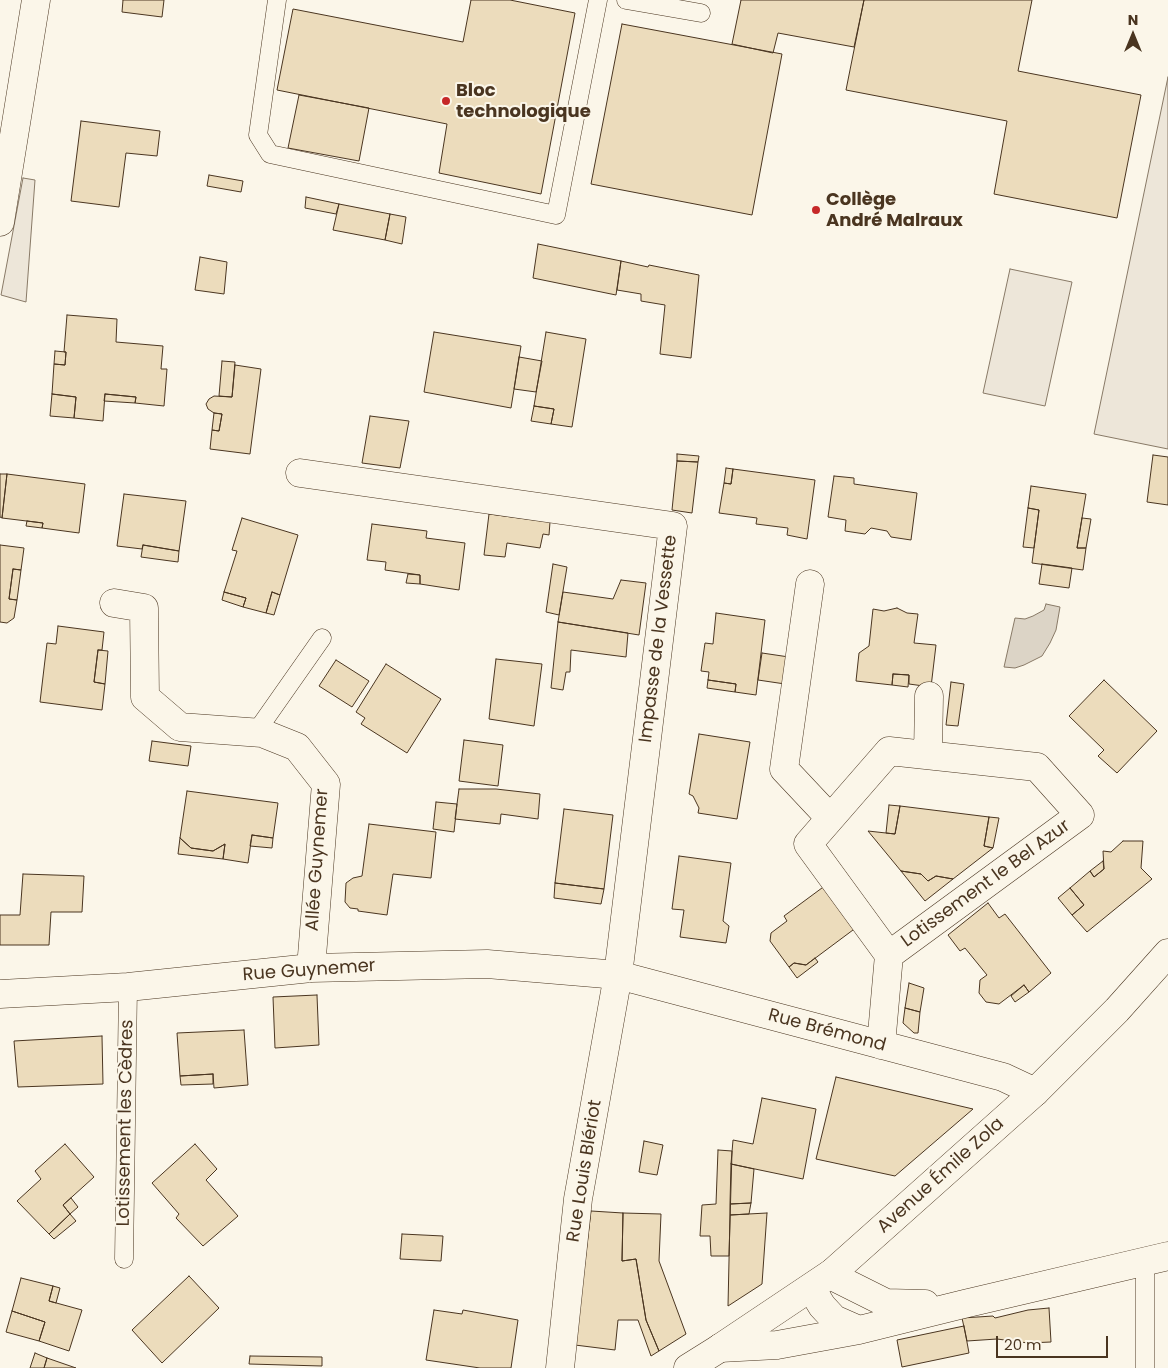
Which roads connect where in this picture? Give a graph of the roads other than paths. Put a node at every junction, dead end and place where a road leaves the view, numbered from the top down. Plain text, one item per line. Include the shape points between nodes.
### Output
1 (36, 0) edge
2 (277, 0) edge
3 (598, 0) edge
4 (626, 0) edge
5 (701, 12) dead end
6 (0, 222) edge
7 (300, 473) dead end
8 (810, 584) dead end
9 (114, 603) dead end
10 (322, 638) dead end
11 (929, 696) dead end
12 (256, 732) junction
13 (928, 755) junction
14 (830, 818) junction
15 (1168, 953) edge
16 (889, 955) junction
17 (311, 968) junction
18 (618, 975) junction
19 (128, 986) junction
20 (0, 994) edge
21 (880, 1045) junction
22 (1035, 1092) junction
23 (1156, 1259) edge
24 (124, 1260) dead end
25 (822, 1280) junction
26 (964, 1304) junction
27 (859, 1330) junction
28 (720, 1348) junction
29 (560, 1368) edge
30 (688, 1368) edge
31 (1145, 1368) edge

1 - 6 street
2 - 3 lane via 258,135 270,154 556,215
4 - 5 lane
7 - 18 street, Impasse de la Vessette via 673,526
8 - 14 street via 784,769
9 - 12 street, Allée Guynemer via 144,608 145,697 180,727
10 - 12 lane
11 - 13 street
12 - 17 street, Allée Guynemer via 297,747 326,784
13 - 14 street, Lotissement le Bel Azur via 888,750
13 - 16 street, Lotissement le Bel Azur via 1037,767 1080,815
14 - 16 street, Lotissement le Bel Azur via 808,844
15 - 22 street, Avenue Émile Zola via 1117,1010
16 - 21 street, Lotissement le Bel Azur
17 - 18 street, Rue Guynemer via 487,964
17 - 19 street, Rue Guynemer
18 - 21 street, Rue Brémond
18 - 29 street, Rue Louis Blériot via 578,1199
19 - 20 street, Rue Guynemer
19 - 24 lane, Lotissement les Cèdres
21 - 22 street, Rue Brémond via 1003,1077
22 - 25 street, Avenue Émile Zola
23 - 26 street
23 - 31 lane
25 - 26 street via 838,1280 886,1303
25 - 27 street via 822,1306 834,1319
25 - 28 street, Avenue Émile Zola
26 - 27 street
27 - 28 street via 777,1345
28 - 30 street, Avenue Émile Zola

